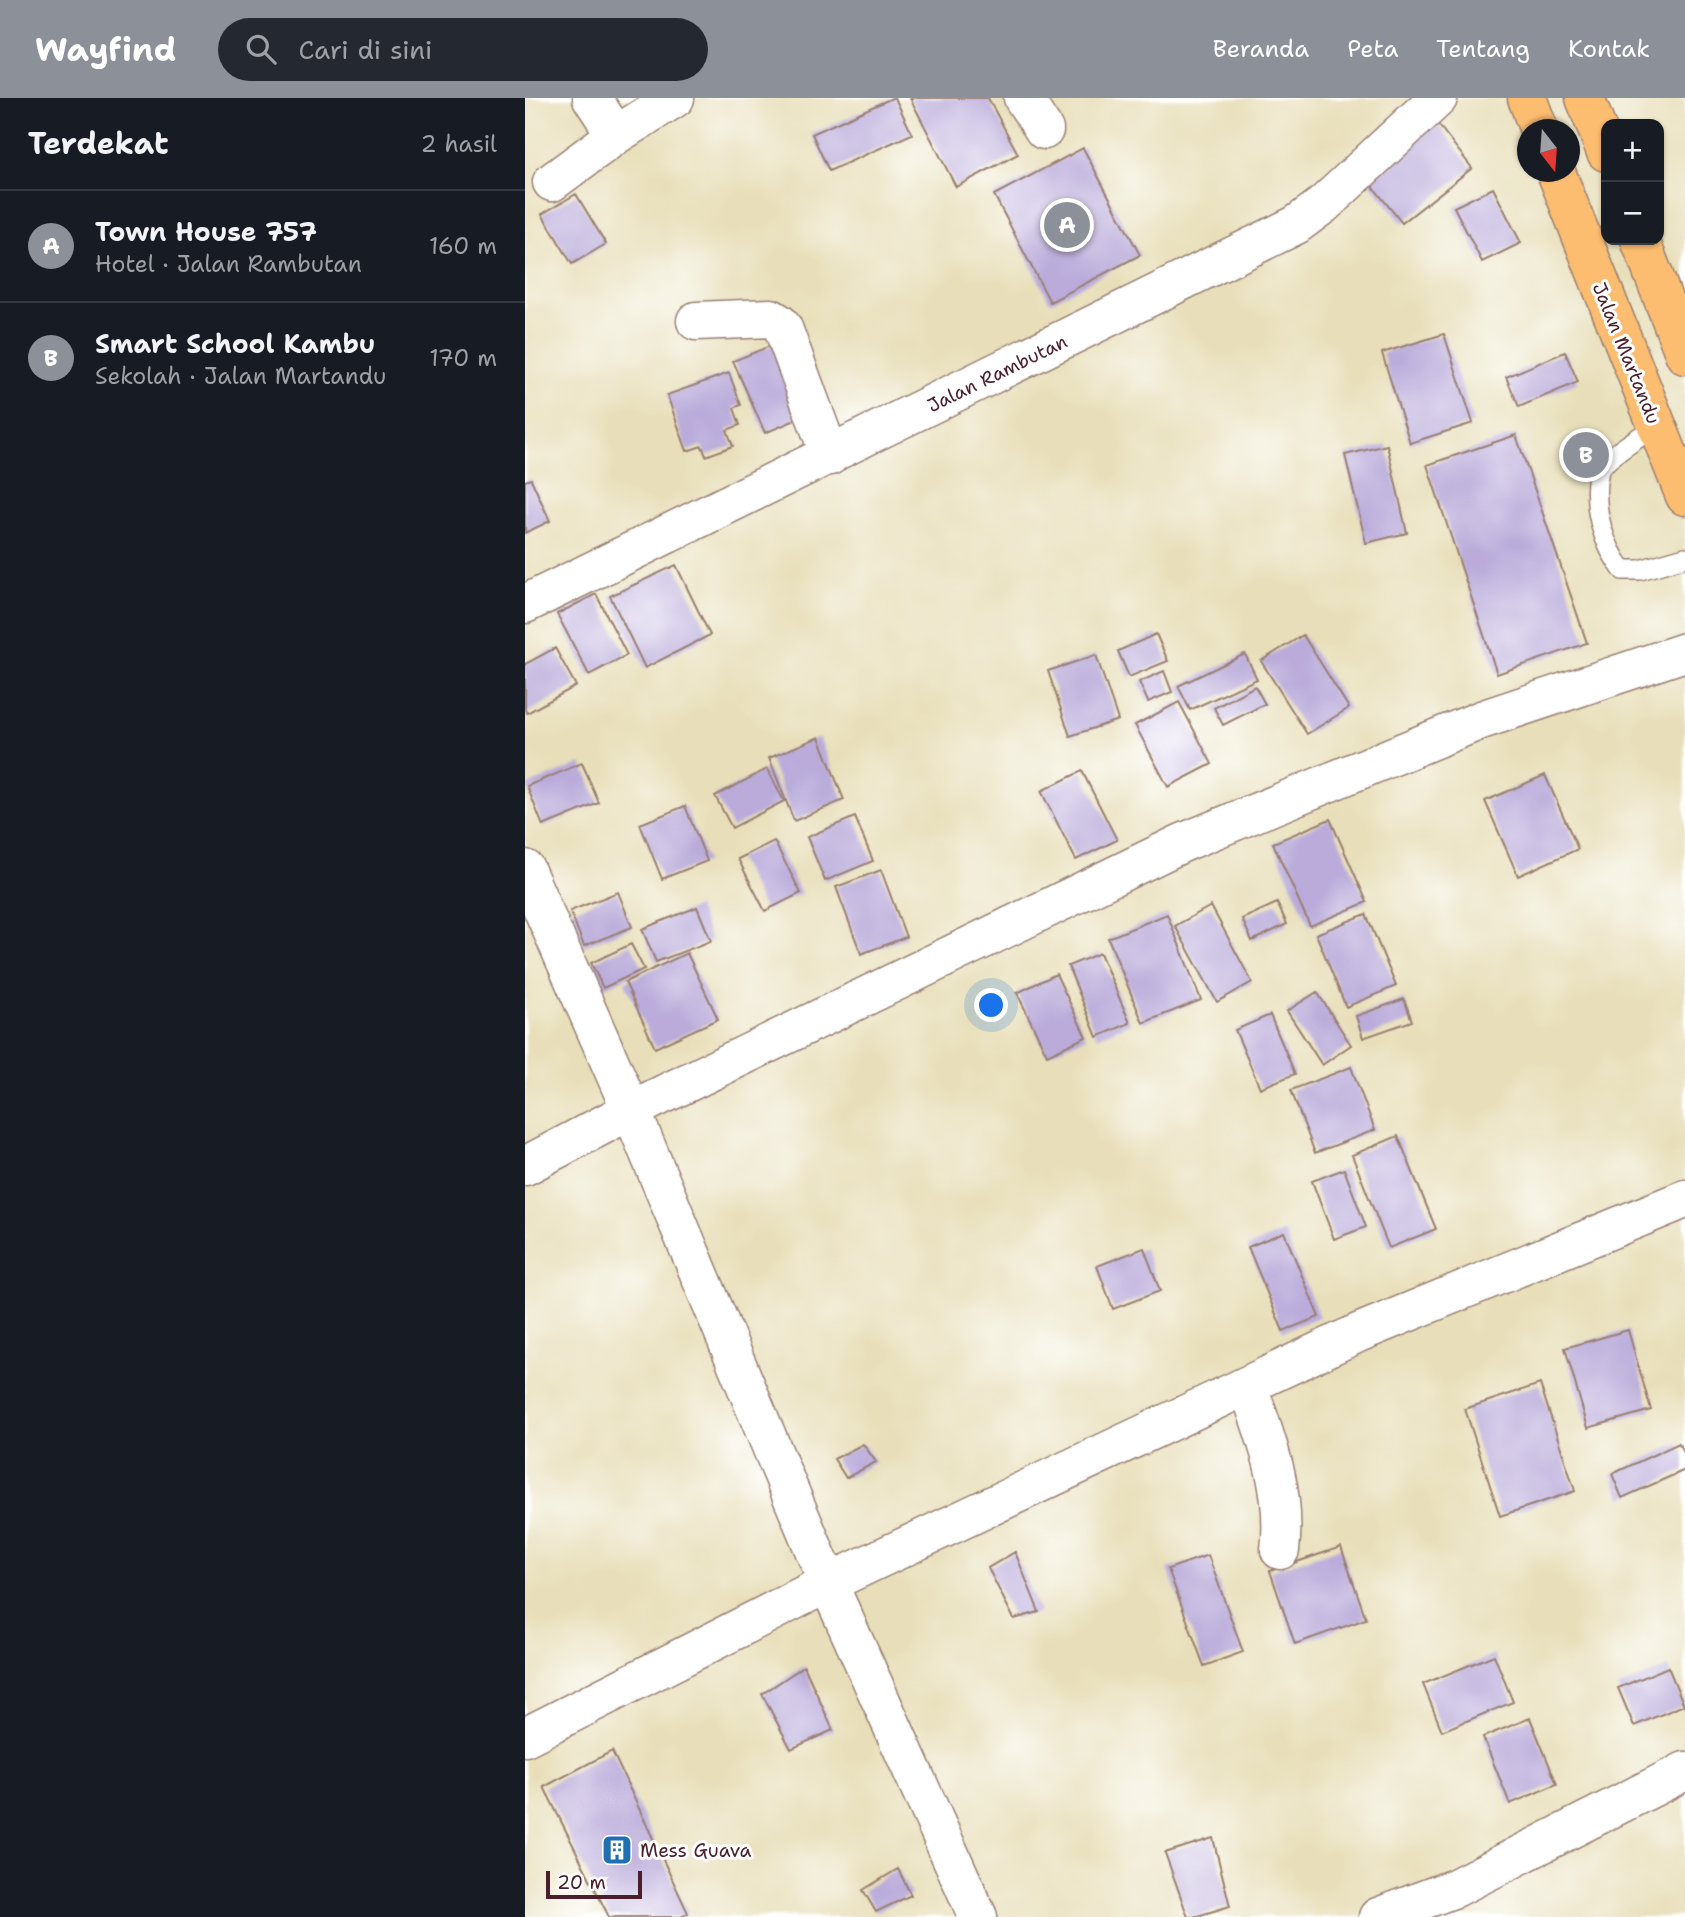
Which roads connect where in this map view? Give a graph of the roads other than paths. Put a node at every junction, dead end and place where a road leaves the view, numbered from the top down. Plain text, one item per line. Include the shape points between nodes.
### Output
1 (592, 98) edge
2 (675, 98) edge
3 (1023, 98) edge
4 (1438, 98) edge
5 (1527, 98) edge
6 (1585, 98) edge
7 (1535, 119) edge
8 (1044, 130) dead end
9 (616, 135) junction
10 (1601, 139) edge
11 (552, 182) dead end
12 (1560, 182) edge
13 (1642, 245) edge
14 (697, 321) dead end
15 (1685, 355) edge
16 (1656, 426) junction
17 (829, 456) junction
18 (1685, 496) edge
19 (1685, 557) edge
20 (525, 604) edge
21 (1685, 652) edge
22 (525, 869) edge
23 (631, 1110) junction
24 (525, 1166) edge
25 (1685, 1199) edge
26 (1248, 1386) junction
27 (1280, 1550) dead end
28 (828, 1583) junction
29 (525, 1737) edge
30 (1685, 1771) edge
31 (978, 1917) edge
32 (1378, 1917) edge

1 - 9 street
2 - 9 street
3 - 8 street
4 - 17 street, Jalan Rambutan via 1296,225
5 - 7 highway
6 - 10 highway
9 - 11 street
12 - 16 highway, Jalan Martandu
13 - 15 highway
14 - 17 street via 771,318 779,323
16 - 18 highway, Jalan Martandu
16 - 19 lane via 1598,471 1599,515 1609,548 1623,570
17 - 20 street, Jalan Rambutan
21 - 23 street via 1481,720 1182,843
22 - 23 street
23 - 24 street
23 - 28 street
25 - 26 street via 1358,1333
26 - 27 street via 1273,1458 1283,1525
26 - 28 street
28 - 29 street
28 - 31 street
30 - 32 street via 1455,1888

